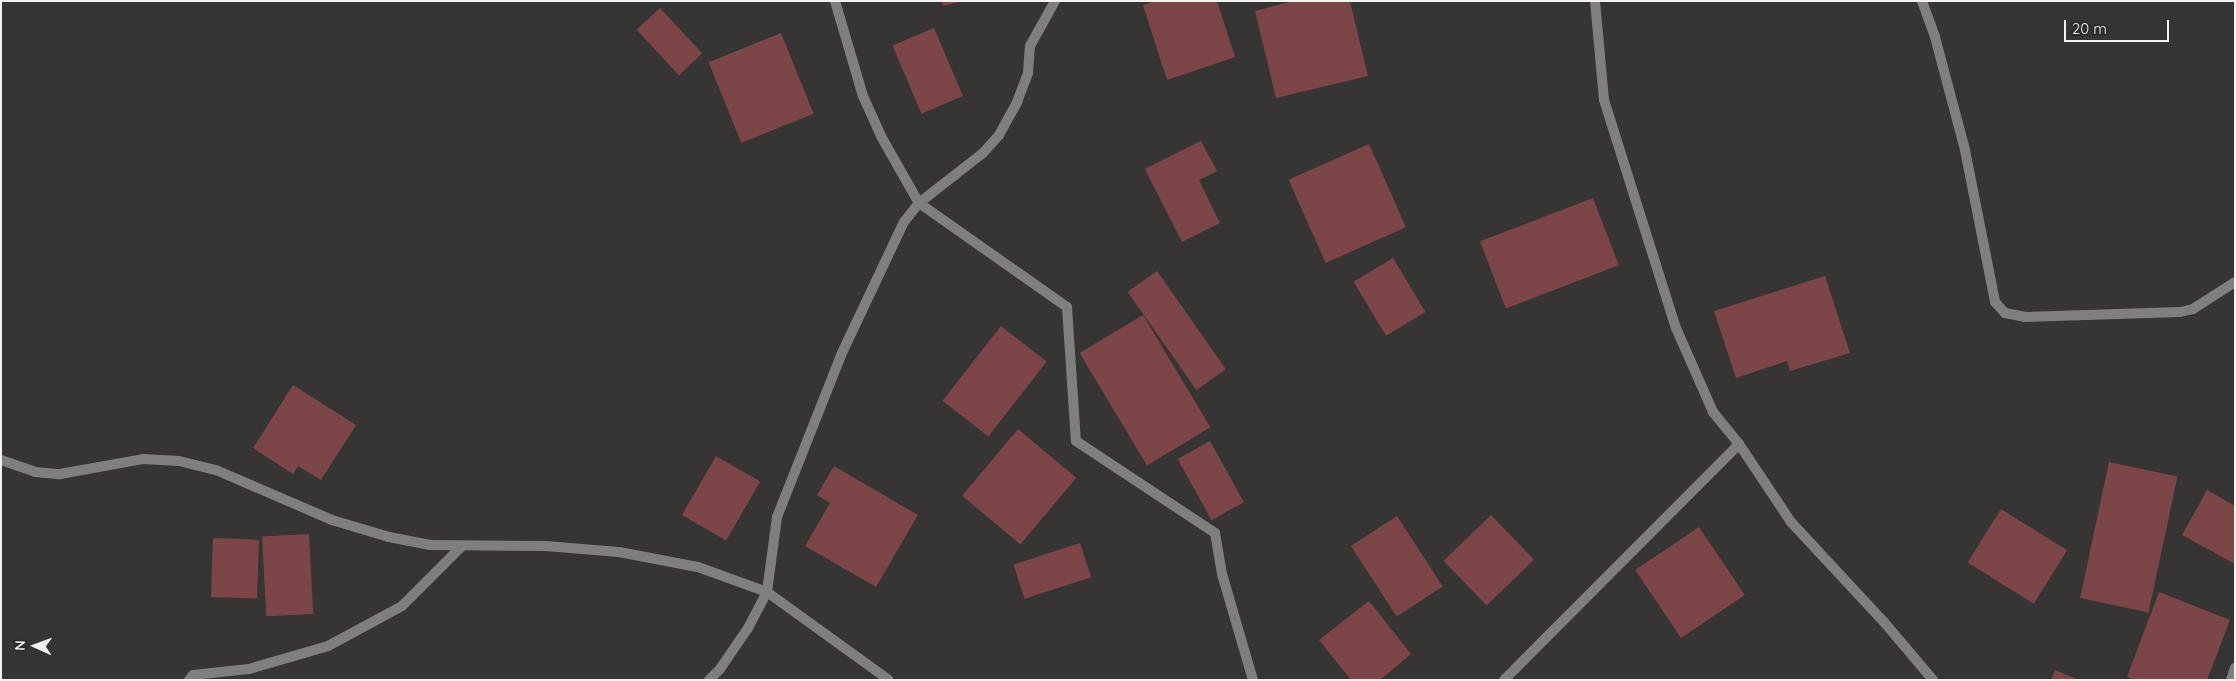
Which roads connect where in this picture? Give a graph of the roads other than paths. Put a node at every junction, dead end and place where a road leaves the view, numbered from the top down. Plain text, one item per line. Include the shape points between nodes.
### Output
1 (835, 1) edge
2 (1055, 1) edge
3 (1595, 1) edge
4 (1922, 1) edge
5 (919, 203) junction
6 (2235, 282) edge
7 (1738, 444) junction
8 (1, 460) edge
9 (462, 546) junction
10 (767, 592) junction
11 (2235, 668) edge
12 (189, 680) edge
13 (709, 680) edge
14 (889, 680) edge
15 (1253, 680) edge
16 (1504, 680) edge
17 (1933, 680) edge
18 (2231, 680) edge

1 - 5 street via 863,96 882,138
2 - 5 street via 1030,46 1028,73 999,135 983,153
3 - 7 street via 1604,100 1676,328 1713,412
4 - 6 street via 1935,37 1965,150 1995,302 2005,313 2026,318 2180,312 2193,309
5 - 10 street via 904,222 841,355 777,517
5 - 15 street via 1066,307 1076,441 1215,533 1222,574
7 - 16 street
7 - 17 street via 1791,522
8 - 9 street via 35,472 60,474 143,459 179,461 216,470 332,520 430,545
9 - 10 street via 546,546 619,552 698,567
9 - 12 street via 402,606 328,646 249,669 193,675
10 - 13 street via 748,628
10 - 14 street
11 - 18 street

